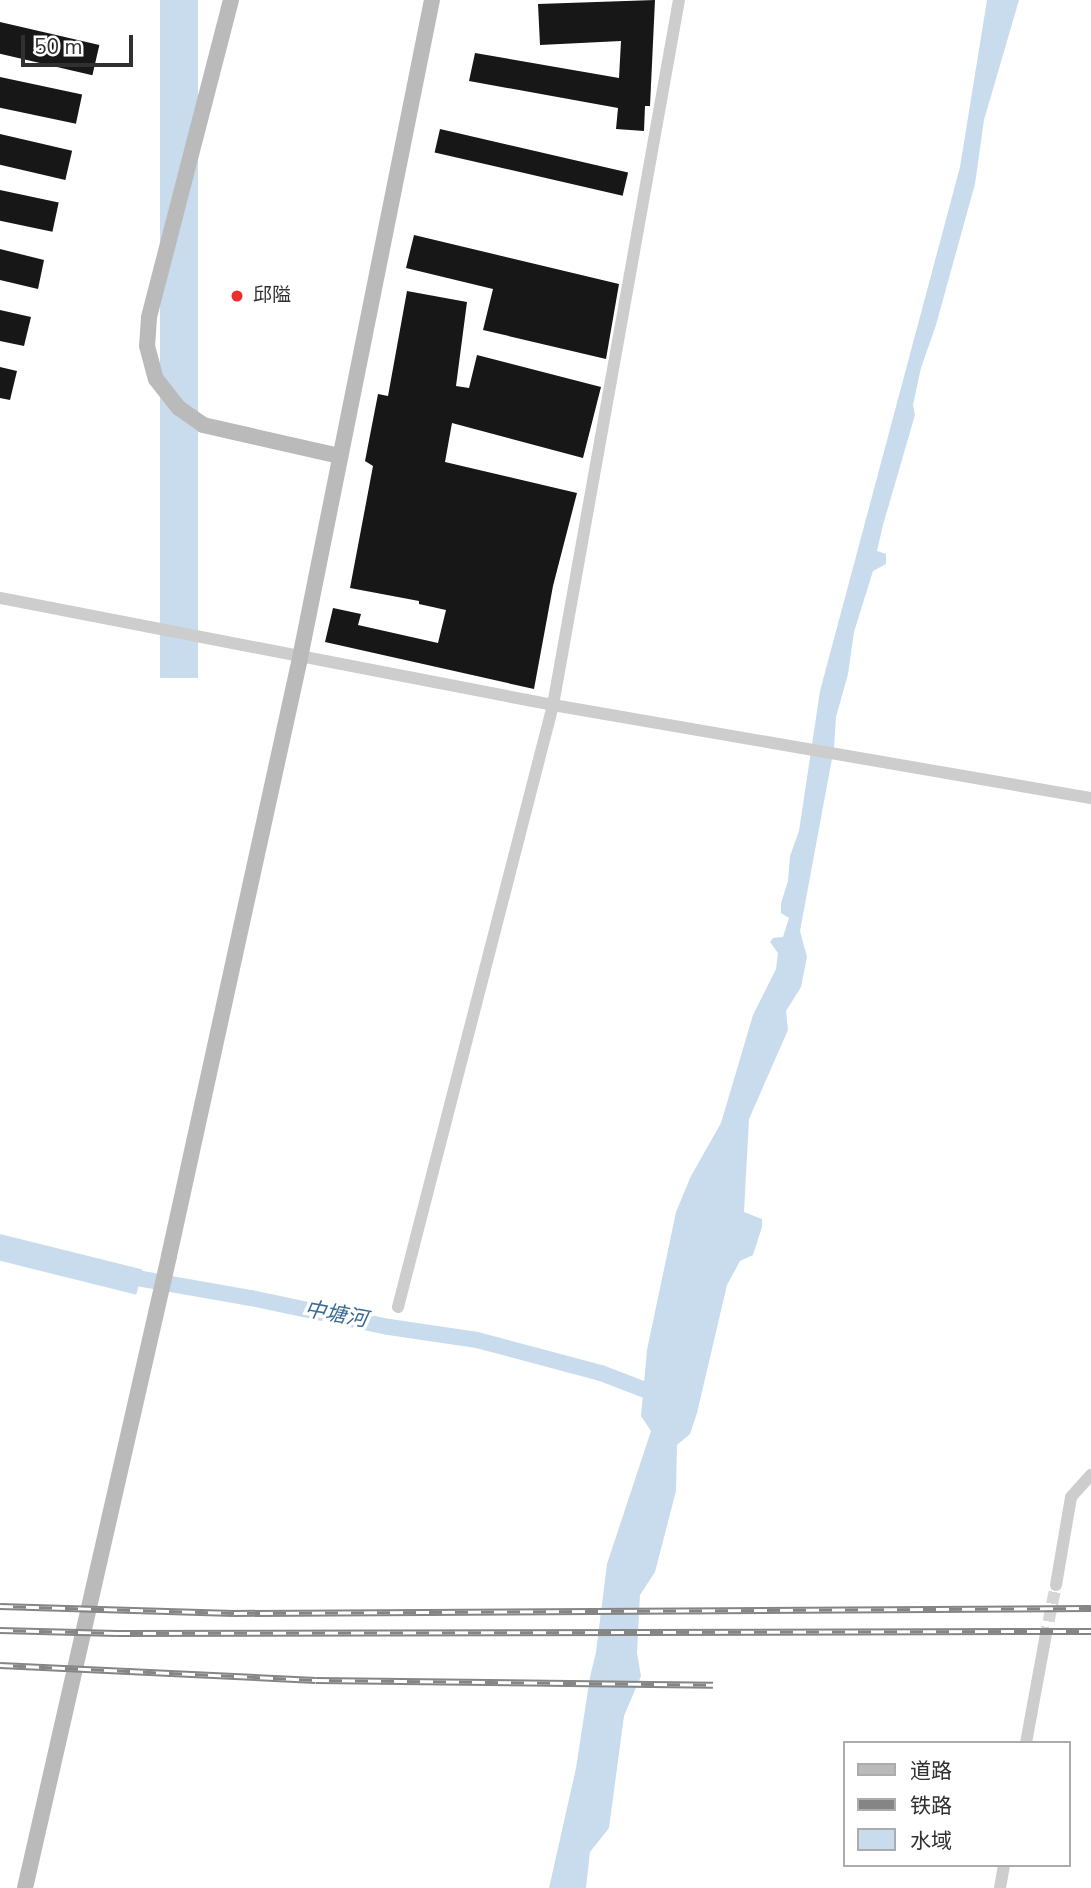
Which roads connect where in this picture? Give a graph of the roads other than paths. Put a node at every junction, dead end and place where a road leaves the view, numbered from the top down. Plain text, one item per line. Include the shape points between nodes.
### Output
1 (231, 0) edge
2 (432, 0) edge
3 (679, 0) edge
4 (340, 456) junction
5 (4, 599) edge
6 (300, 658) junction
7 (553, 705) junction
8 (1091, 798) edge
9 (398, 1307) dead end
10 (1091, 1475) edge
11 (1056, 1585) tunnel mouth
12 (1045, 1639) tunnel mouth
13 (1026, 1741) edge
14 (1004, 1867) edge
15 (25, 1888) edge
16 (1000, 1888) edge

1 - 4 main road via 149,318 147,346 156,379 179,408 203,425
2 - 4 main road
3 - 7 street
4 - 6 main road
5 - 6 street
6 - 7 street
6 - 15 main road
7 - 8 street
7 - 9 street
10 - 11 street via 1071,1497
12 - 13 street
14 - 16 street

